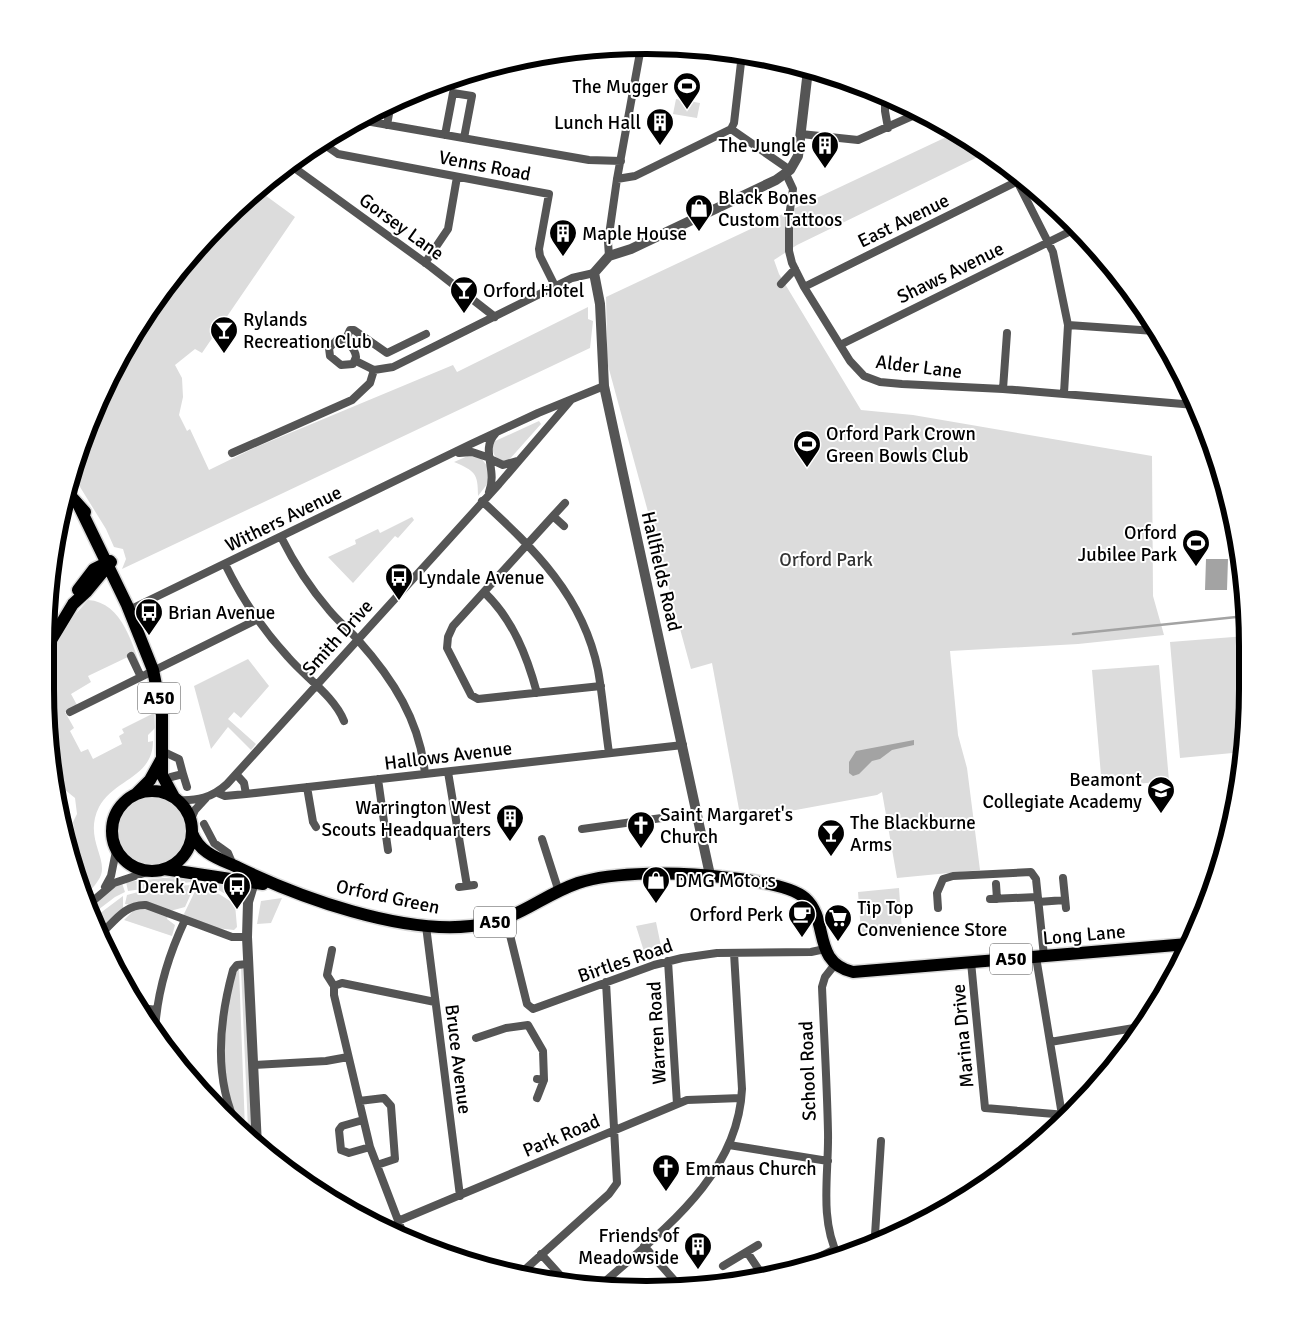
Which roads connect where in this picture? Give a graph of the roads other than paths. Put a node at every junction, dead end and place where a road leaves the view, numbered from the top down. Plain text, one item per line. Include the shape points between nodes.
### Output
1 (641, 54) edge
2 (740, 62) edge
3 (807, 76) edge
4 (885, 104) edge
5 (389, 113) edge
6 (912, 116) edge
7 (371, 122) edge
8 (387, 125) junction
9 (888, 128) junction
10 (731, 130) junction
11 (800, 134) junction
12 (445, 135) junction
13 (464, 138) junction
14 (328, 147) edge
15 (621, 161) junction
16 (296, 169) edge
17 (788, 172) junction
18 (457, 177) junction
19 (617, 179) junction
20 (1015, 183) edge
21 (1025, 191) edge
22 (1070, 231) edge
23 (1048, 242) junction
24 (609, 256) junction
25 (425, 263) junction
26 (795, 269) junction
27 (594, 273) junction
28 (781, 284) dead end
29 (555, 286) junction
30 (804, 287) junction
31 (495, 316) junction
32 (1068, 325) junction
33 (1148, 330) edge
34 (1008, 333) dead end
35 (426, 334) dead end
36 (345, 341) junction
37 (840, 345) junction
38 (356, 361) junction
39 (374, 370) junction
40 (604, 386) junction
41 (1003, 389) junction
42 (1064, 394) junction
43 (571, 400) junction
44 (1187, 404) edge
45 (538, 413) junction
46 (546, 428) junction
47 (496, 433) junction
48 (232, 453) dead end
49 (452, 455) junction
50 (490, 459) junction
51 (518, 460) junction
52 (488, 494) junction
53 (73, 499) edge
54 (482, 500) junction
55 (565, 503) dead end
56 (553, 516) junction
57 (564, 526) dead end
58 (281, 537) junction
59 (528, 544) junction
60 (108, 563) junction
61 (225, 564) junction
62 (87, 591) junction
63 (485, 593) junction
64 (73, 604) junction
65 (126, 604) junction
66 (256, 620) junction
67 (54, 635) edge
68 (357, 639) junction
69 (132, 656) dead end
70 (153, 670) junction
71 (141, 677) junction
72 (316, 686) junction
73 (600, 686) junction
74 (537, 693) junction
75 (70, 712) dead end
76 (344, 721) dead end
77 (683, 745) junction
78 (609, 753) junction
79 (161, 756) junction
80 (448, 772) junction
81 (183, 774) junction
82 (236, 774) junction
83 (425, 774) junction
84 (171, 777) dead end
85 (378, 779) junction
86 (186, 787) dead end
87 (307, 787) junction
88 (218, 792) junction
89 (136, 794) junction
90 (246, 794) junction
91 (206, 798) junction
92 (175, 799) junction
93 (698, 813) junction
94 (204, 824) dead end
95 (191, 827) junction
96 (316, 827) dead end
97 (582, 830) dead end
98 (542, 839) dead end
99 (388, 850) dead end
100 (116, 851) junction
101 (233, 865) junction
102 (164, 869) junction
103 (150, 871) junction
104 (710, 875) junction
105 (251, 877) junction
106 (1063, 878) dead end
107 (231, 879) junction
108 (996, 884) dead end
109 (275, 885) junction
110 (467, 886) dead end
111 (103, 891) junction
112 (559, 892) junction
113 (937, 899) junction
114 (1038, 899) junction
115 (93, 900) edge
116 (927, 900) dead end
117 (248, 901) junction
118 (938, 908) dead end
119 (506, 919) junction
120 (185, 920) junction
121 (426, 926) junction
122 (105, 930) edge
123 (247, 937) junction
124 (1181, 945) edge
125 (825, 949) junction
126 (332, 950) dead end
127 (734, 953) junction
128 (1040, 956) junction
129 (668, 961) junction
130 (971, 962) junction
131 (836, 963) junction
132 (248, 964) junction
133 (606, 982) junction
134 (334, 986) junction
135 (435, 1002) junction
136 (531, 1008) junction
137 (148, 1009) edge
138 (156, 1010) junction
139 (156, 1021) edge
140 (528, 1025) junction
141 (1132, 1028) edge
142 (1050, 1042) junction
143 (487, 1045) dead end
144 (348, 1057) junction
145 (253, 1065) junction
146 (537, 1098) dead end
147 (742, 1098) junction
148 (359, 1102) junction
149 (676, 1104) junction
150 (1063, 1111) edge
151 (235, 1115) edge
152 (1059, 1115) edge
153 (363, 1120) junction
154 (614, 1130) junction
155 (256, 1132) edge
156 (881, 1141) dead end
157 (729, 1145) junction
158 (370, 1147) junction
159 (828, 1161) junction
160 (377, 1165) junction
161 (460, 1196) junction
162 (398, 1221) junction
163 (401, 1227) edge
164 (876, 1235) edge
165 (758, 1245) dead end
166 (644, 1246) junction
167 (836, 1250) edge
168 (747, 1252) junction
169 (541, 1254) junction
170 (723, 1266) dead end
171 (526, 1269) edge
172 (759, 1270) edge
173 (560, 1275) edge
174 (607, 1280) edge
175 (674, 1280) edge

1 - 15 street
2 - 10 street
3 - 11 street
4 - 9 street
5 - 8 street
6 - 9 street
7 - 8 street
8 - 12 street
9 - 11 street via 858,140
10 - 17 street
10 - 19 street via 635,176
11 - 17 street via 798,156
12 - 13 street
12 - 13 street via 452,93 472,96
13 - 15 street via 588,160
14 - 18 street, Venns Road via 338,154
15 - 19 street
16 - 25 street, Gorsey Lane
17 - 24 street via 631,249
17 - 26 street, Alder Lane via 793,188 789,251
18 - 25 street via 448,229
18 - 29 street, Venns Road via 550,194 539,249
19 - 24 street
20 - 30 street, East Avenue
21 - 23 street
22 - 23 street, Shaws Avenue
23 - 32 street via 1053,252
23 - 37 street, Shaws Avenue
24 - 27 street
25 - 31 street, Gorsey Lane
26 - 28 street
26 - 30 street, Alder Lane
27 - 29 street via 582,274
27 - 40 street, Hallfields Road via 600,304
29 - 31 street
30 - 37 street, Alder Lane
31 - 39 street via 393,367
32 - 33 street
32 - 42 street
34 - 41 street
35 - 36 street via 387,353 354,330 350,330
36 - 38 street via 355,350
36 - 38 street via 333,342 329,348 330,356 346,366
37 - 41 street, Alder Lane via 860,373 874,380
38 - 39 street
39 - 48 street via 370,383 352,400
40 - 43 street, Withers Avenue
40 - 77 street, Hallfields Road
41 - 42 street, Alder Lane
42 - 44 street, Alder Lane
43 - 45 street, Withers Avenue
43 - 46 street, Smith Drive
45 - 46 street via 547,417
45 - 47 street, Withers Avenue
46 - 51 street, Smith Drive
47 - 49 street, Withers Avenue
47 - 50 street via 489,443
49 - 50 street, Withers Avenue via 472,452
49 - 58 street, Withers Avenue
50 - 51 street, Withers Avenue via 503,465
50 - 52 street via 493,476
51 - 52 street, Smith Drive
52 - 54 street, Smith Drive
53 - 60 main road, A50
54 - 59 street
54 - 68 street, Smith Drive
55 - 56 street
56 - 57 street
56 - 59 street
58 - 61 street, Withers Avenue
58 - 68 street via 309,584
59 - 63 street
59 - 73 street via 553,573 576,610 594,654
60 - 62 main road
60 - 64 main road via 94,569 77,591
60 - 65 main road, A50 via 125,591
61 - 65 street, Withers Avenue
61 - 66 street
62 - 64 main road
62 - 65 main road via 103,587
63 - 74 street via 512,626
63 - 74 street via 453,626 447,640 449,652 469,692 478,699
64 - 67 main road
65 - 70 main road, A50
66 - 70 street
66 - 72 street
68 - 72 street, Smith Drive
68 - 83 street via 378,662 403,700 420,743
69 - 71 street
70 - 71 street
70 - 79 main road, A50 via 162,714
71 - 75 street
72 - 76 street
72 - 82 street, Smith Drive
73 - 74 street
73 - 78 street
77 - 78 street, Hallows Avenue
77 - 93 street, Hallfields Road
78 - 80 street, Hallows Avenue
79 - 81 street via 179,759
79 - 89 main road via 150,780
79 - 92 main road, A50 via 164,782
80 - 83 street, Hallows Avenue
80 - 110 street
81 - 84 street
81 - 86 street
82 - 88 street, Smith Drive
82 - 90 street via 244,783
83 - 85 street, Hallows Avenue
85 - 87 street, Hallows Avenue
85 - 99 street
87 - 90 street, Hallows Avenue
87 - 96 street
88 - 90 street, Hallows Avenue via 225,796
88 - 91 street, Smith Drive
89 - 92 main road via 155,791
89 - 100 main road via 122,804 114,818 112,834
91 - 92 street, Smith Drive
91 - 95 street, Smith Drive via 197,807
92 - 95 main road, A50 via 183,806
93 - 97 street
93 - 104 street, Hallfields Road
94 - 101 street, Orford Green via 214,843 228,854
95 - 101 main road, Orford Green / A50 via 201,848
95 - 102 main road, A50 via 186,852
98 - 112 street
100 - 103 main road via 134,867
100 - 111 street via 111,876
101 - 105 main road, Orford Green / A50
102 - 103 main road, A50
102 - 107 main road, Orford Green / A50
103 - 111 street via 122,879
104 - 112 main road, Orford Green / A50 via 602,878 578,883
104 - 125 main road, Orford Green / A50 via 790,890 809,903 816,915
105 - 107 main road, Orford Green / A50
105 - 109 main road, Orford Green / A50
105 - 117 street
106 - 114 street via 1066,904
107 - 117 street
108 - 114 street via 994,899
109 - 117 street
109 - 121 main road, Orford Green / A50 via 360,912
111 - 115 street
112 - 119 main road, Orford Green / A50
113 - 114 street via 943,879 1030,872 1036,880
113 - 116 street
113 - 118 street
114 - 128 street
117 - 123 street
119 - 121 main road, Orford Green / A50 via 472,926
119 - 136 street via 527,1004
120 - 122 street via 146,904 134,905
120 - 123 street via 232,936
120 - 138 street via 168,960
121 - 135 street, Bruce Avenue
123 - 132 street
124 - 128 main road, Long Lane / A50
125 - 127 street, Birtles Road
125 - 131 main road, A50
126 - 134 street via 327,975
127 - 129 street, Birtles Road
127 - 147 street
128 - 130 main road, Long Lane / A50
128 - 142 street
129 - 133 street, Birtles Road
129 - 149 street, Warren Road
130 - 131 main road, Long Lane / A50 via 857,972
130 - 152 street, Marina Drive via 985,1108
131 - 159 street, School Road via 824,977 822,987
132 - 145 street
132 - 151 street via 237,965 233,970 221,1030 223,1074
133 - 136 street, Birtles Road via 536,1009
133 - 154 street
134 - 135 street via 342,983
134 - 144 street
135 - 161 street, Bruce Avenue
136 - 140 street
137 - 138 street
138 - 139 street
140 - 143 street via 480,1037
140 - 146 street via 543,1051
141 - 142 street
142 - 150 street
144 - 145 street
144 - 148 street
145 - 155 street
147 - 149 street, Park Road via 697,1099
147 - 157 street
148 - 153 street
148 - 160 street via 384,1098 391,1106 395,1159
149 - 154 street, Park Road
153 - 158 street
153 - 158 street via 342,1126 337,1135 341,1150 349,1153
154 - 161 street, Park Road
154 - 169 street via 618,1176 614,1189
156 - 164 street
157 - 159 street
157 - 166 street via 698,1194
158 - 160 street
159 - 167 street, School Road via 827,1213
160 - 162 street
161 - 162 street, Park Road
162 - 163 street
165 - 168 street
166 - 174 street
166 - 175 street
168 - 170 street
168 - 172 street
169 - 171 street
169 - 173 street

